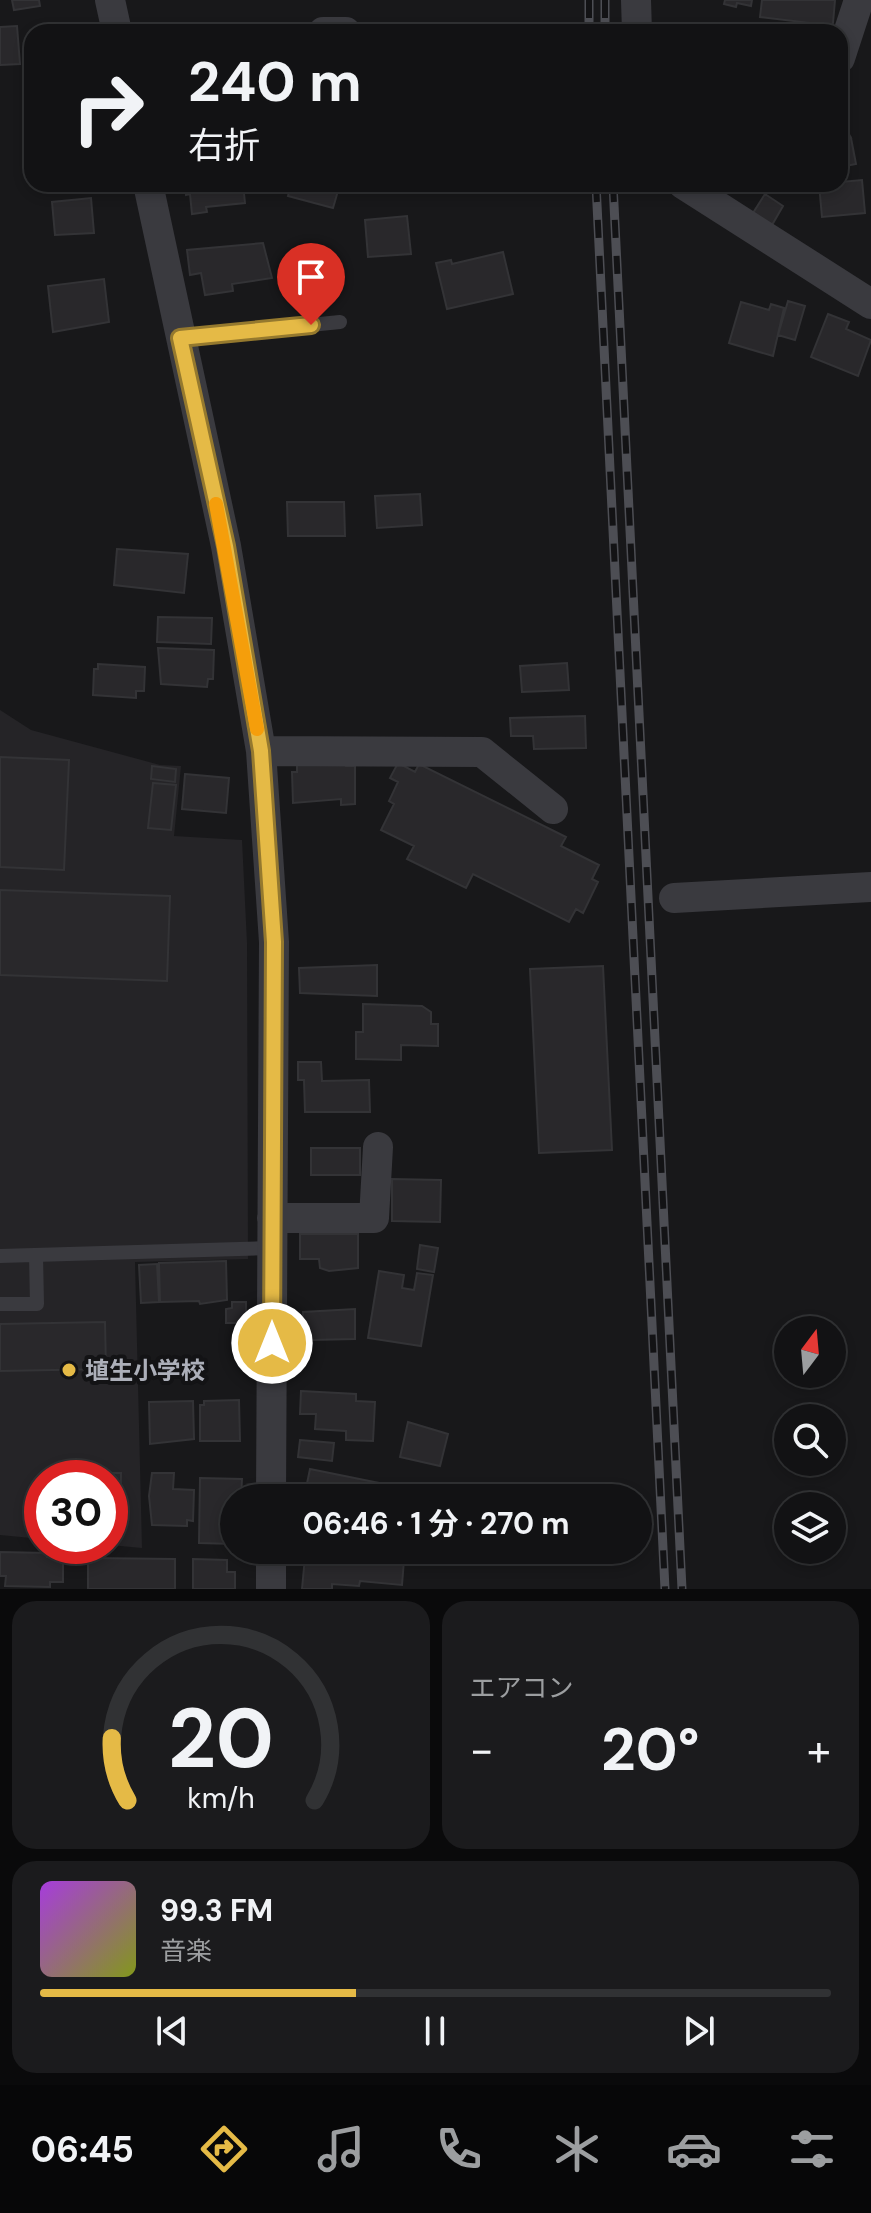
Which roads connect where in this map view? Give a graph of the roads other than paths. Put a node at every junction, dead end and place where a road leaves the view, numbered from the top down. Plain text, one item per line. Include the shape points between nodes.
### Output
1 (110, 0) edge
2 (636, 0) edge
3 (859, 0) edge
4 (115, 24) edge
5 (637, 24) edge
6 (848, 34) edge
7 (150, 192) edge
8 (696, 192) edge
9 (871, 304) edge
10 (340, 322) dead end
11 (180, 338) junction
12 (261, 751) junction
13 (553, 809) dead end
14 (871, 887) edge
15 (674, 898) dead end
16 (378, 1147) dead end
17 (272, 1218) junction
18 (272, 1248) junction
19 (36, 1255) junction
20 (0, 1256) edge
21 (0, 1304) edge
22 (271, 1484) edge
23 (271, 1564) edge
24 (271, 1589) edge

1 - 4 street
2 - 5 street
3 - 6 street
7 - 11 street
8 - 9 street
10 - 11 lane
11 - 12 street via 226,546
12 - 13 street via 482,752
12 - 17 street via 274,942
14 - 15 street
16 - 17 street via 374,1218
17 - 18 street
18 - 19 lane
18 - 22 street
19 - 20 lane
19 - 21 lane via 37,1304
23 - 24 street

